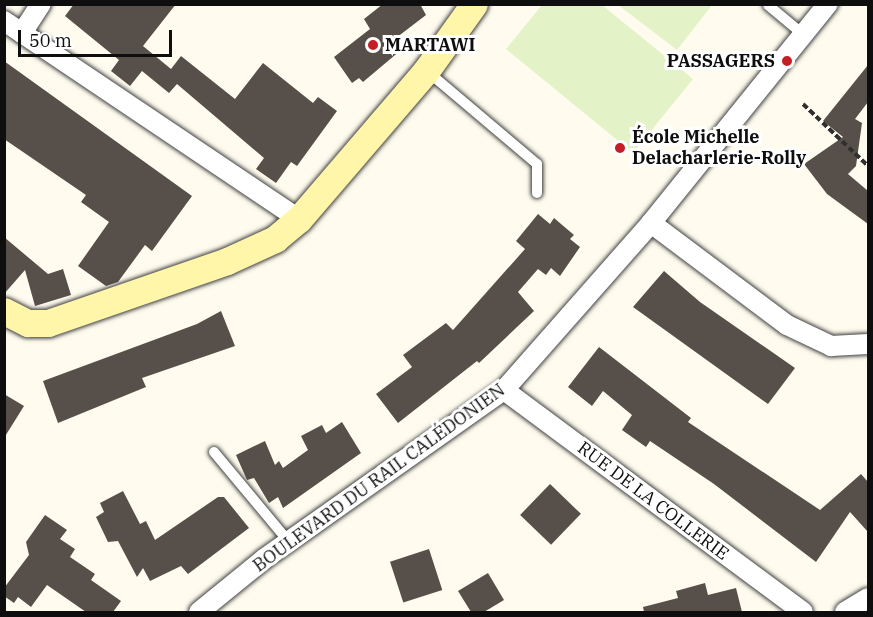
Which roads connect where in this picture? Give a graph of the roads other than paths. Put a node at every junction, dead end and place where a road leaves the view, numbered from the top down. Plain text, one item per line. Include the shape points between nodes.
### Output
1 (41, 4) edge
2 (474, 4) edge
3 (828, 4) edge
4 (768, 5) edge
5 (4, 21) edge
6 (22, 33) junction
7 (804, 35) junction
8 (426, 71) junction
9 (537, 193) dead end
10 (299, 219) junction
11 (651, 223) junction
12 (4, 311) edge
13 (868, 345) edge
14 (504, 390) junction
15 (214, 452) dead end
16 (289, 542) junction
17 (868, 598) edge
18 (199, 612) edge
19 (803, 612) edge
20 (845, 612) edge

1 - 6 street
2 - 8 street
3 - 7 street, BOULEVARD DU RAIL CALÉDONIEN
4 - 7 lane
5 - 6 street
6 - 10 street
7 - 11 street, BOULEVARD DU RAIL CALÉDONIEN
8 - 9 lane via 537,164
8 - 10 street
10 - 12 street via 275,239 227,261 68,317 28,323
11 - 13 street via 788,325 831,346
11 - 14 street, BOULEVARD DU RAIL CALÉDONIEN
14 - 16 street, BOULEVARD DU RAIL CALÉDONIEN
14 - 19 street, RUE DE LA COLLERIE
15 - 16 lane
16 - 18 street, BOULEVARD DU RAIL CALÉDONIEN
17 - 20 street

